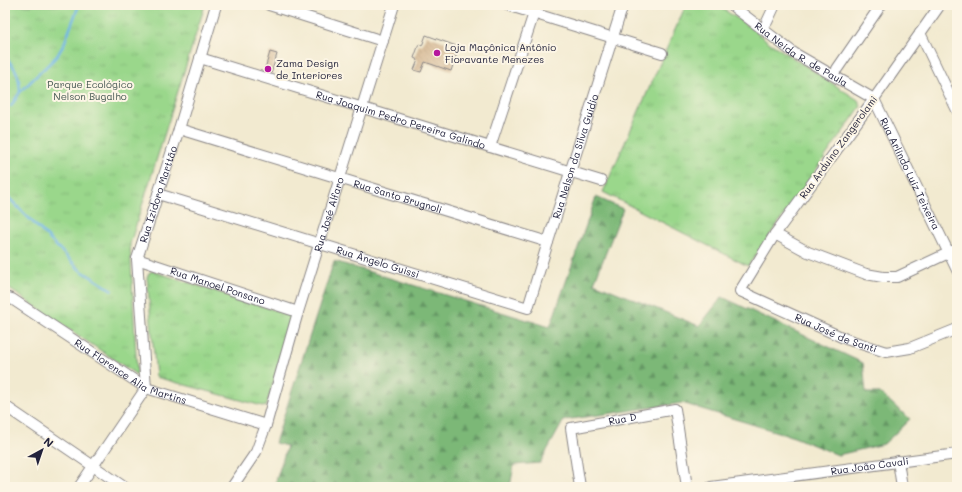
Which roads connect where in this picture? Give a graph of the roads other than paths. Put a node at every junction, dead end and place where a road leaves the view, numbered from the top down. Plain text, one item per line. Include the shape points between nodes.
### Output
1 (216, 5) edge
2 (269, 5) edge
3 (394, 5) edge
4 (507, 5) edge
5 (623, 5) edge
6 (731, 5) edge
7 (775, 5) edge
8 (881, 5) edge
9 (940, 5) edge
10 (534, 13) junction
11 (767, 22) dead end
12 (920, 33) junction
13 (613, 38) junction
14 (383, 41) junction
15 (662, 53) dead end
16 (200, 58) junction
17 (837, 69) dead end
18 (874, 99) junction
19 (362, 108) junction
20 (957, 110) edge
21 (179, 129) junction
22 (490, 147) junction
23 (570, 172) junction
24 (340, 178) junction
25 (601, 181) dead end
26 (158, 194) junction
27 (775, 234) junction
28 (548, 242) junction
29 (320, 244) junction
30 (953, 251) edge
31 (137, 259) junction
32 (957, 270) edge
33 (740, 291) joint
34 (5, 297) edge
35 (528, 308) joint
36 (298, 312) junction
37 (957, 329) edge
38 (146, 388) junction
39 (5, 406) edge
40 (266, 425) junction
41 (957, 454) edge
42 (898, 461) junction
43 (93, 466) junction
44 (79, 487) edge
45 (124, 487) edge
46 (232, 487) edge
47 (580, 487) edge
48 (687, 487) edge
49 (710, 487) edge
50 (902, 487) edge

1 - 16 street, Rua Izidoro Marttão
2 - 14 street
3 - 14 street, Rua José Alfaro
4 - 10 street
5 - 13 street, Rua Nelson da Silva Guidio
6 - 18 street, Rua Neida R. de Paula via 794,53
7 - 11 street
8 - 17 street
9 - 12 street, Rua Arduino Zangerolami
10 - 13 street
10 - 22 street
12 - 18 street, Rua Arduino Zangerolami
12 - 20 street
13 - 15 street
13 - 23 street, Rua Nelson da Silva Guidio
14 - 19 street, Rua José Alfaro
16 - 19 street, Rua Joaquim Pedro Pereira Galindo
16 - 21 street, Rua Izidoro Marttão
18 - 27 street, Rua Arduino Zangerolami
18 - 30 street, Rua Arlindo Luiz Teixeira
19 - 22 street, Rua Joaquim Pedro Pereira Galindo
19 - 24 street, Rua José Alfaro
21 - 24 street, Rua Santo Brugnoli
21 - 26 street, Rua Izidoro Marttão
22 - 23 street, Rua Joaquim Pedro Pereira Galindo
23 - 25 street, Rua Joaquim Pedro Pereira Galindo
23 - 28 street, Rua Nelson da Silva Guidio
24 - 28 street, Rua Santo Brugnoli
24 - 29 street, Rua José Alfaro
26 - 29 street, Rua Ângelo Guissi
26 - 31 street, Rua Izidoro Marttão
27 - 30 street via 808,252 866,274 883,277 897,277
27 - 33 street, Rua Arduino Zangerolami
28 - 35 street, Rua Nelson da Silva Guidio
29 - 35 street, Rua Ângelo Guissi
29 - 36 street, Rua José Alfaro
30 - 32 street, Rua Arlindo Luiz Teixeira
31 - 36 street, Rua Manoel Ponsano
31 - 38 street, Rua Izidoro Marttão
33 - 37 street, Rua José de Santi via 846,339 886,352 910,348
34 - 38 street, Rua Florence Alia Martins
36 - 40 street, Rua José Alfaro
38 - 40 street, Rua Florence Alia Martins
38 - 43 street
39 - 43 street
40 - 46 street, Rua José Alfaro via 256,452
41 - 42 street, Rua João Cavali
42 - 49 street, Rua João Cavali
42 - 50 street
43 - 44 street
43 - 45 street
47 - 48 street, Rua D via 570,428 675,409

